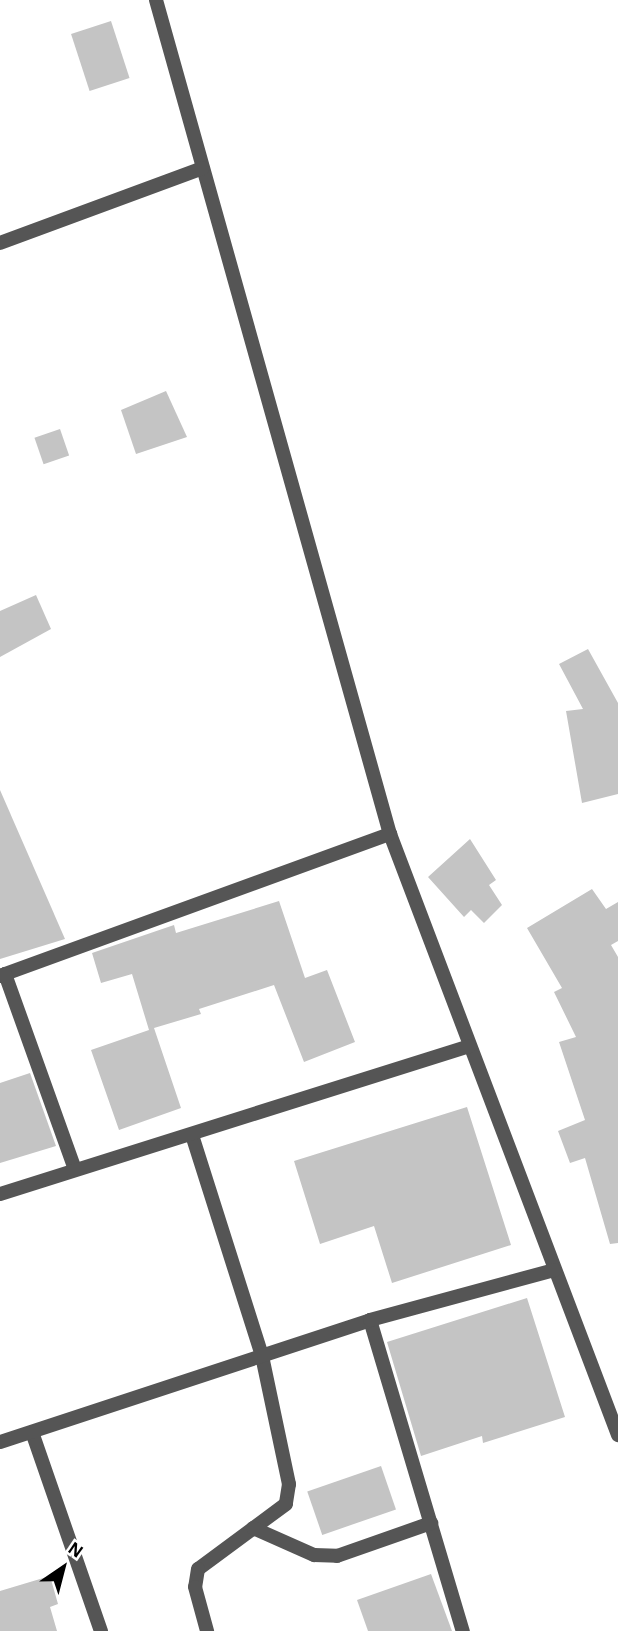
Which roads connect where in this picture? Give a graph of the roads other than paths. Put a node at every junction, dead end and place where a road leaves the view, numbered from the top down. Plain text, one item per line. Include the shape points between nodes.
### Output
1 (156, 0) edge
2 (204, 168) junction
3 (0, 243) edge
4 (390, 834) junction
5 (3, 975) edge
6 (469, 1045) junction
7 (192, 1135) junction
8 (75, 1169) junction
9 (0, 1194) edge
10 (554, 1270) junction
11 (370, 1320) junction
12 (262, 1356) junction
13 (32, 1432) junction
14 (618, 1435) edge
15 (0, 1442) edge
16 (431, 1523) junction
17 (253, 1528) junction
18 (100, 1631) edge
19 (207, 1631) edge
20 (463, 1631) edge

1 - 2 street
2 - 3 street
2 - 4 street
4 - 5 street
4 - 6 street
5 - 8 street
6 - 7 street
6 - 10 street
7 - 8 street
7 - 12 street
8 - 9 street
10 - 11 street
10 - 14 street
11 - 12 street
11 - 16 street
12 - 13 street
12 - 17 street via 289,1484 286,1504
13 - 15 street
13 - 18 street
16 - 17 street via 337,1556 314,1555
16 - 20 street
17 - 19 street via 198,1569 195,1587

